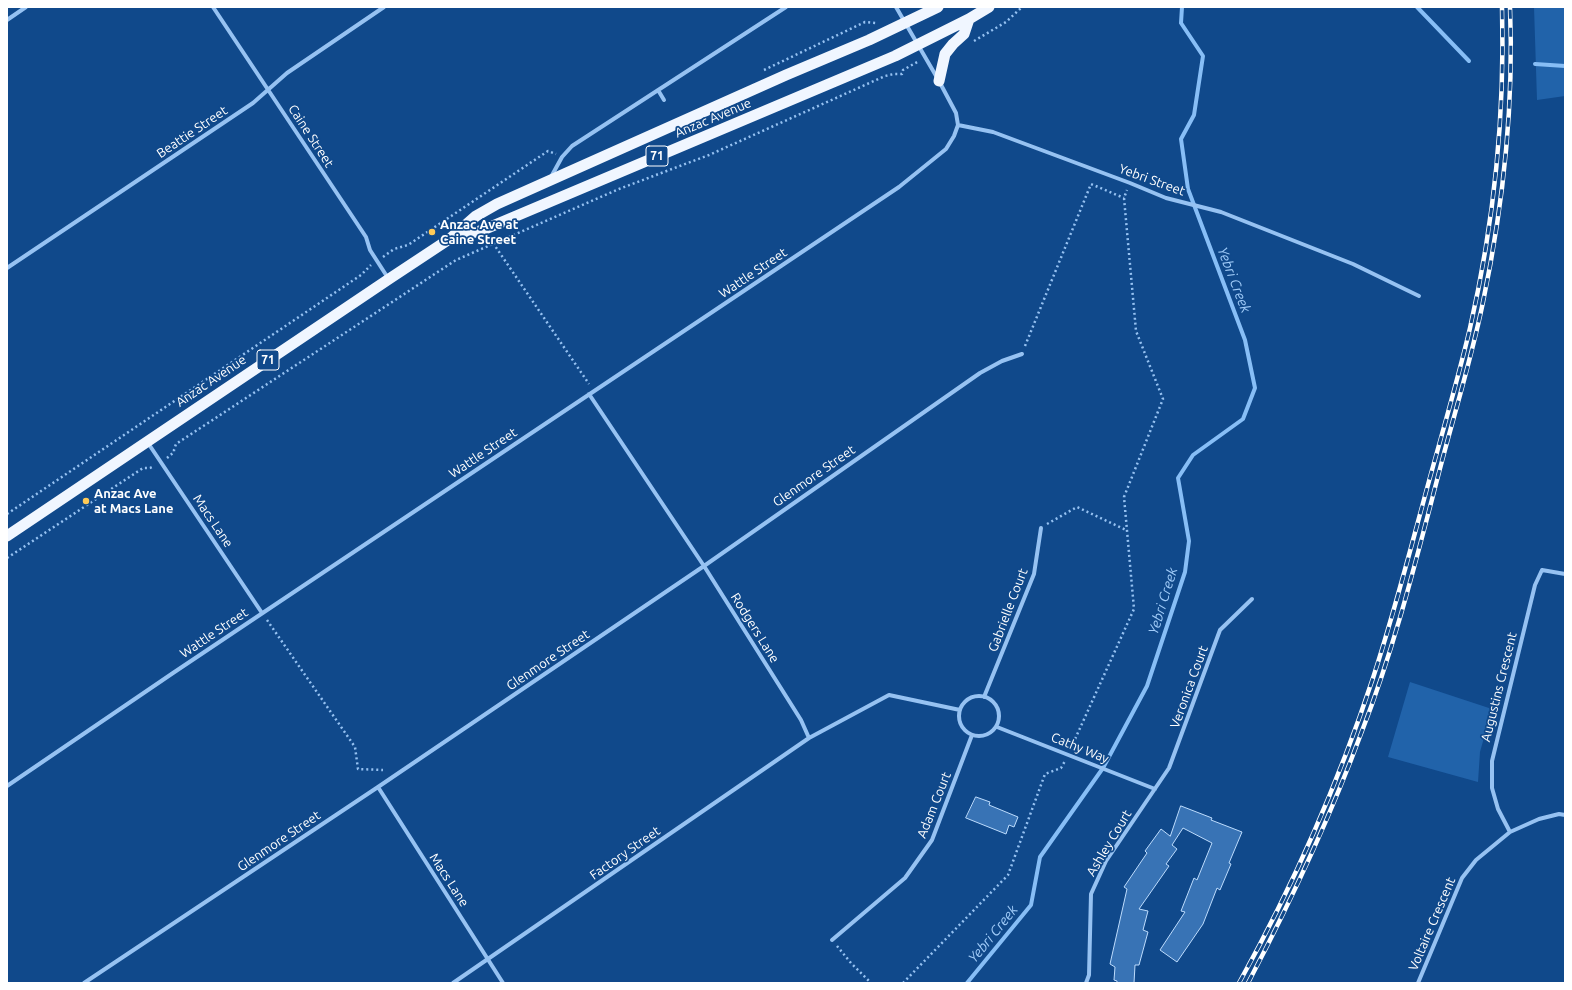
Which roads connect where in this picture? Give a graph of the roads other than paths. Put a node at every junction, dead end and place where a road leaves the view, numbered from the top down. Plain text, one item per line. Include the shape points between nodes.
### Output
1 (26, 7) edge
2 (213, 7) edge
3 (384, 7) edge
4 (786, 7) edge
5 (896, 7) edge
6 (938, 7) edge
7 (989, 7) edge
8 (969, 19) junction
9 (7, 20) edge
10 (905, 24) junction
11 (916, 45) junction
12 (938, 81) junction
13 (268, 89) junction
14 (658, 90) junction
15 (664, 100) dead end
16 (958, 125) junction
17 (549, 181) junction
18 (451, 238) junction
19 (7, 268) edge
20 (389, 278) junction
21 (1419, 296) dead end
22 (1022, 354) road end
23 (589, 394) junction
24 (147, 441) junction
25 (1041, 528) road end
26 (7, 536) edge
27 (704, 566) junction
28 (1565, 574) edge
29 (1252, 599) dead end
30 (262, 613) junction
31 (984, 697) junction
32 (960, 710) junction
33 (997, 727) junction
34 (972, 735) junction
35 (809, 738) junction
36 (7, 786) edge
37 (378, 787) junction
38 (1155, 789) junction
39 (1565, 815) edge
40 (1510, 832) junction
41 (832, 940) road end
42 (488, 959) junction
43 (84, 983) edge
44 (453, 983) edge
45 (504, 983) edge
46 (1086, 983) edge
47 (1418, 983) edge

1 - 9 street
2 - 13 street, Caine Street
3 - 13 street, Beattie Street via 287,73
4 - 14 street
5 - 10 street
6 - 10 highway, Anzac Avenue / 71
7 - 8 highway, Anzac Avenue / 71
8 - 11 highway, Anzac Avenue / 71
8 - 12 highway via 964,34 945,54
10 - 11 street
10 - 17 highway, Anzac Avenue / 71
11 - 12 street
11 - 18 highway, Anzac Avenue / 71 via 483,230
12 - 16 street via 956,113
13 - 19 street, Beattie Street via 253,103
13 - 20 street, Caine Street via 366,237 370,250
14 - 15 street
14 - 17 street via 572,146 562,157
16 - 21 street, Yebri Street via 993,132 1166,198 1221,212 1360,267
16 - 23 street, Wattle Street via 946,149 899,187
17 - 18 highway, Anzac Avenue / 71 via 476,216
18 - 20 highway, Anzac Avenue / 71
20 - 24 highway, Anzac Avenue / 71
22 - 27 street, Glenmore Street via 980,373
23 - 27 street, Rodgers Lane
23 - 30 street, Wattle Street
24 - 26 highway, Anzac Avenue / 71
24 - 30 street, Macs Lane
25 - 31 street, Gabrielle Court via 1034,574
27 - 35 street, Rodgers Lane
27 - 37 street, Glenmore Street
28 - 40 street, Augustins Crescent via 1542,570 1535,586 1492,761 1492,788 1498,809
29 - 38 street, Veronica Court via 1220,630 1169,768
30 - 36 street, Wattle Street
31 - 32 street via 978,696 967,700
31 - 33 street via 995,703 998,709
32 - 34 street via 962,727
32 - 35 street via 889,695
33 - 34 street via 983,736
33 - 38 street, Cathy Way
34 - 41 street, Adam Court via 932,840 905,878
35 - 42 street, Factory Street
37 - 42 street, Macs Lane
37 - 43 street, Glenmore Street
38 - 46 street, Ashley Court via 1106,861 1091,894 1089,974
39 - 40 street, Voltaire Crescent via 1539,819
40 - 47 street, Voltaire Crescent via 1476,860 1462,878
42 - 44 street, Factory Street
42 - 45 street, Macs Lane

